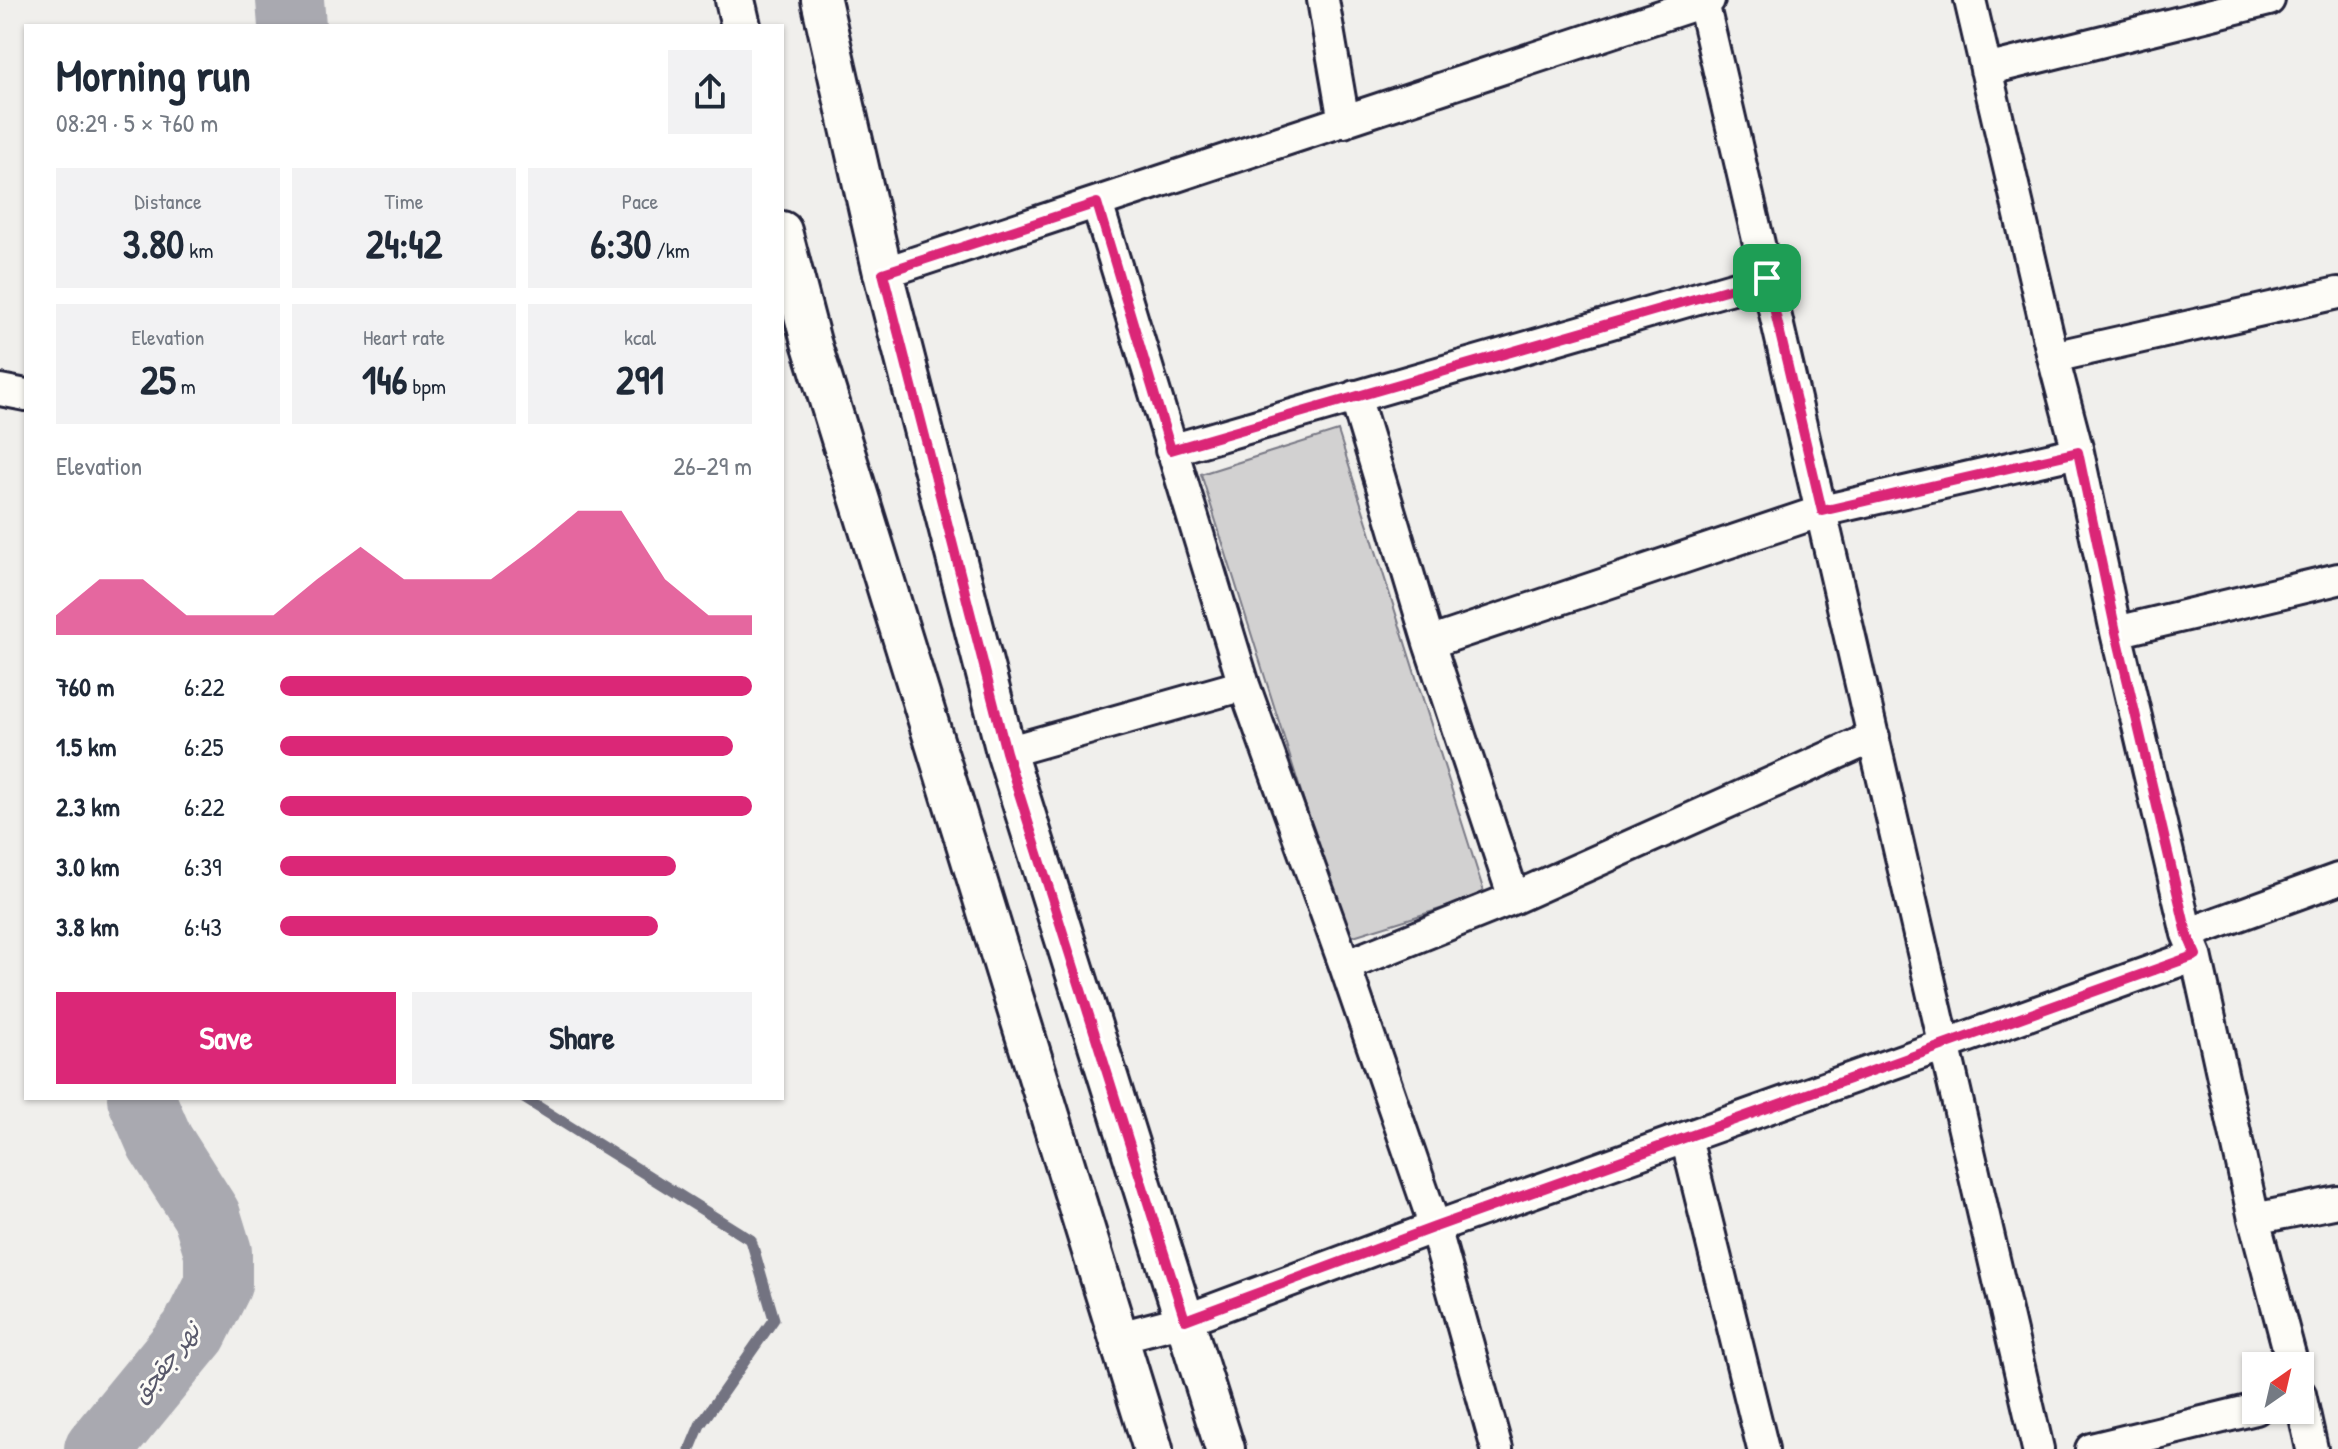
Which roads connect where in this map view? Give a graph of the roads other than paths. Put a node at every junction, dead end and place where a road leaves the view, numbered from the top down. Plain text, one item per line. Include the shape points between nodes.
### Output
1 (735, 0) edge
2 (821, 0) edge
3 (1323, 0) edge
4 (1970, 0) edge
5 (2269, 0) edge
6 (1706, 1) edge
7 (741, 24) edge
8 (1986, 70) junction
9 (1344, 122) junction
10 (1097, 203) junction
11 (784, 239) edge
12 (883, 273) junction
13 (1767, 278) junction
14 (2338, 293) edge
15 (2053, 357) junction
16 (0, 390) edge
17 (24, 395) edge
18 (1355, 396) junction
19 (1171, 450) junction
20 (2078, 452) junction
21 (1822, 511) junction
22 (2338, 579) edge
23 (2116, 632) junction
24 (1429, 643) junction
25 (1244, 685) junction
26 (1874, 737) junction
27 (1006, 752) junction
28 (2338, 879) edge
29 (1514, 898) junction
30 (2192, 944) junction
31 (1345, 966) junction
32 (1943, 1044) junction
33 (1686, 1138) junction
34 (2338, 1202) edge
35 (2254, 1219) junction
36 (1435, 1227) junction
37 (1185, 1320) junction
38 (1119, 1337) junction
39 (2289, 1352) edge
40 (2242, 1412) edge
41 (2306, 1424) edge
42 (1153, 1449) edge
43 (1225, 1449) edge
44 (1497, 1449) edge
45 (1763, 1449) edge
46 (2038, 1449) edge
47 (2091, 1449) edge
48 (2312, 1449) edge

1 - 7 street
2 - 12 street
3 - 9 street
4 - 8 street
5 - 8 street
6 - 9 street
6 - 13 street
8 - 15 street
9 - 10 street
10 - 12 street
10 - 19 street
11 - 38 street via 811,342
12 - 27 street
13 - 18 street
13 - 21 street
14 - 15 street
15 - 20 street
16 - 17 street
18 - 19 street
18 - 24 street
19 - 25 street
20 - 21 street
20 - 23 street
21 - 24 street
21 - 26 street
22 - 23 street
23 - 30 street
24 - 29 street
25 - 27 street
25 - 31 street
26 - 29 street
26 - 32 street
27 - 37 street
28 - 30 street
29 - 31 street
30 - 32 street
30 - 35 street
31 - 36 street
32 - 33 street
32 - 46 street
33 - 36 street
33 - 45 street
34 - 35 street
35 - 39 street
36 - 37 street
36 - 44 street
37 - 38 street
37 - 43 street
38 - 42 street
40 - 47 street
41 - 48 street

